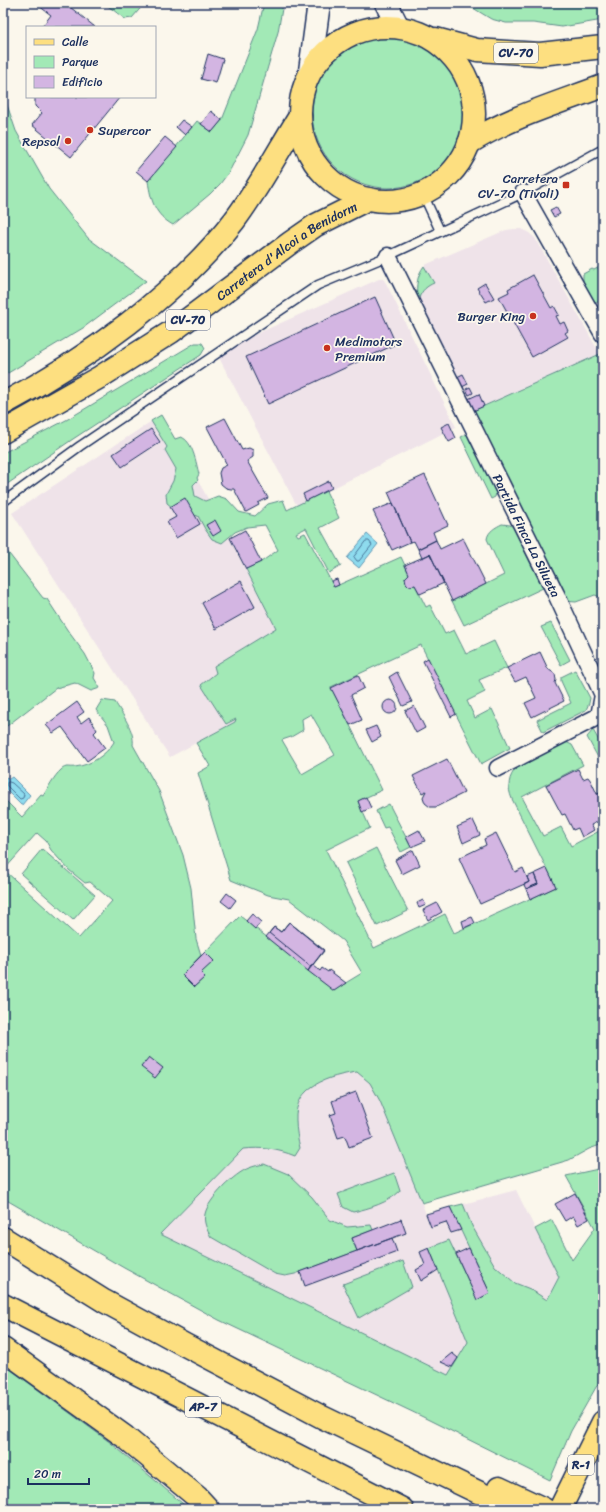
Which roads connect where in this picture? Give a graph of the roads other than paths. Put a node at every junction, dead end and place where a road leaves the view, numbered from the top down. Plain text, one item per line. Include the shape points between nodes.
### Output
1 (319, 3) edge
2 (386, 3) edge
3 (398, 27) junction
4 (430, 37) junction
5 (603, 47) edge
6 (310, 71) junction
7 (603, 86) edge
8 (300, 116) junction
9 (469, 144) junction
10 (603, 149) edge
11 (524, 193) junction
12 (424, 194) junction
13 (368, 199) junction
14 (440, 230) junction
15 (388, 256) junction
16 (603, 334) edge
17 (3, 404) edge
18 (3, 432) edge
19 (3, 502) edge
20 (498, 768) dead end
21 (3, 1238) edge
22 (3, 1305) edge
23 (3, 1349) edge
24 (603, 1422) edge
25 (603, 1449) edge
26 (506, 1500) edge
27 (208, 1509) edge
28 (402, 1509) edge
29 (544, 1509) edge
30 (560, 1509) edge
31 (574, 1509) edge

1 - 6 main road
2 - 3 main road
3 - 4 main road, CV-70
3 - 6 main road, CV-70 via 372,27 347,36 326,51
4 - 5 main road, CV-70 via 477,50 532,54
4 - 9 main road, CV-70 via 449,52 464,72 472,95 474,119
6 - 8 main road, CV-70 via 302,93
7 - 9 main road, CV-70 via 487,132
8 - 13 main road, CV-70 via 305,144 319,169 341,188
8 - 17 main road, CV-70 via 234,221 194,267 96,347
9 - 12 main road, CV-70 via 459,164 443,181
10 - 11 lane
11 - 14 lane
11 - 16 street
12 - 13 main road, CV-70 via 396,201
12 - 14 lane
13 - 18 main road, Carretera d'Alcoi a Benidorm / CV-70 via 316,225 164,337
14 - 15 lane
15 - 19 lane via 318,285 80,446
15 - 20 street, Partida Finca La Silueta via 556,594 603,695 599,716
21 - 26 main road via 104,1301 185,1345 272,1378
22 - 28 main road, AP-7
23 - 27 main road via 125,1437
24 - 30 main road, R-1
25 - 31 main road
26 - 29 main road

